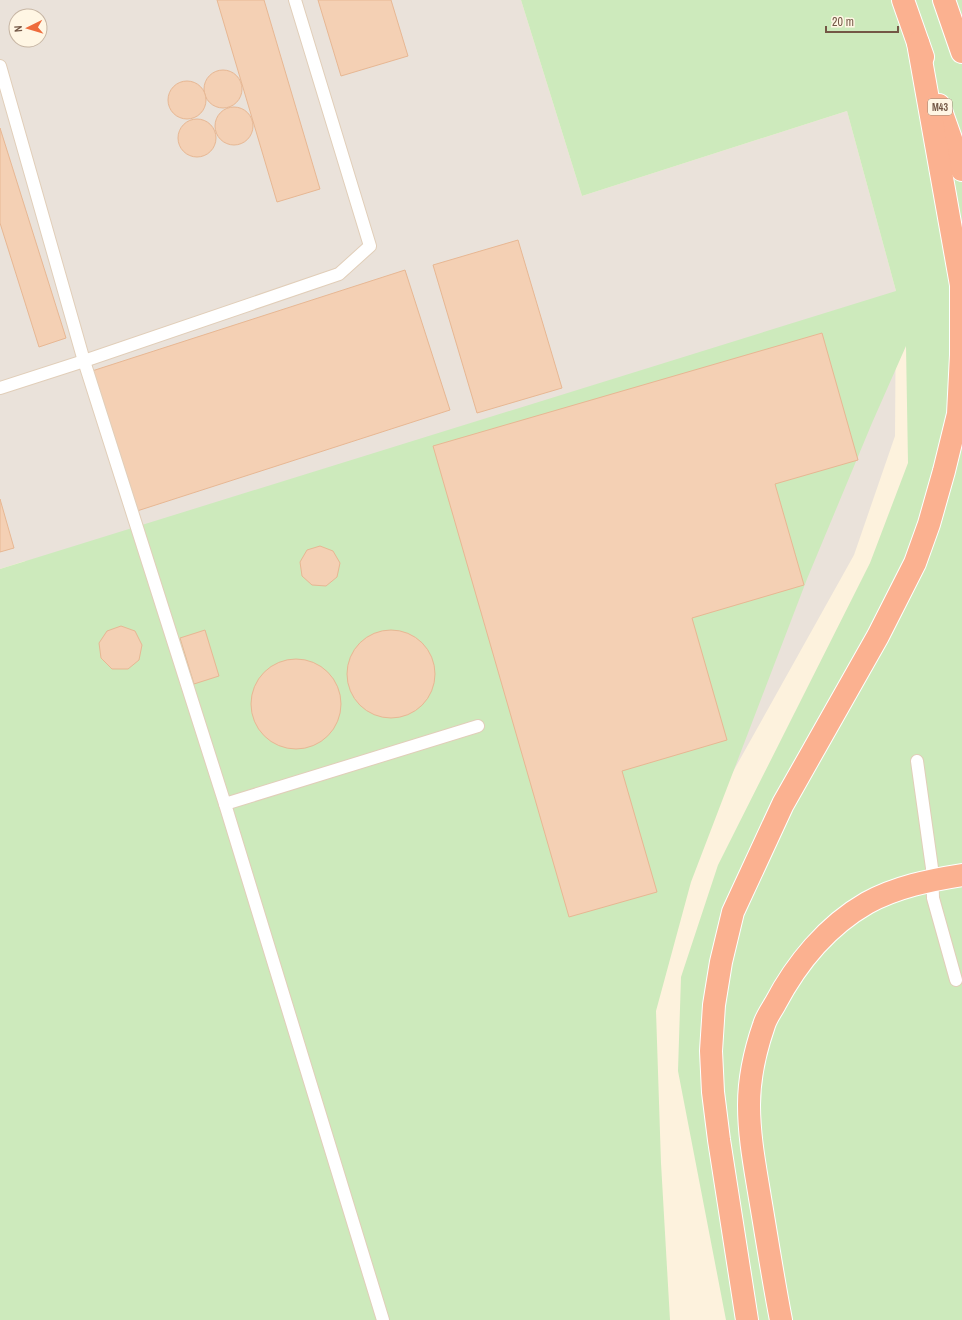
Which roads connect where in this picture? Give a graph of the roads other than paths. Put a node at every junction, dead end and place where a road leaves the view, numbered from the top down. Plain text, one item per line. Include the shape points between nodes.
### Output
1 (294, 0) edge
2 (903, 0) edge
3 (944, 0) edge
4 (918, 43) junction
5 (960, 43) edge
6 (0, 66) edge
7 (962, 170) edge
8 (84, 361) junction
9 (0, 388) edge
10 (478, 726) dead end
11 (917, 761) dead end
12 (226, 804) junction
13 (962, 875) edge
14 (933, 880) junction
15 (956, 980) dead end
16 (383, 1320) edge
17 (747, 1320) edge
18 (781, 1320) edge

1 - 8 lane via 370,246 339,274
2 - 4 highway, M43
3 - 5 highway
4 - 7 highway, M43
4 - 17 highway via 961,286 958,414 929,524 915,563 878,636 783,804 733,912 729,926 714,1005 711,1051 718,1140
6 - 8 lane
8 - 9 lane
8 - 12 lane
10 - 12 lane
11 - 14 lane
12 - 16 lane
13 - 14 highway
14 - 15 lane via 933,898
14 - 18 highway via 898,890 867,903 833,927 808,954 783,988 764,1024 753,1066 749,1105 751,1141

